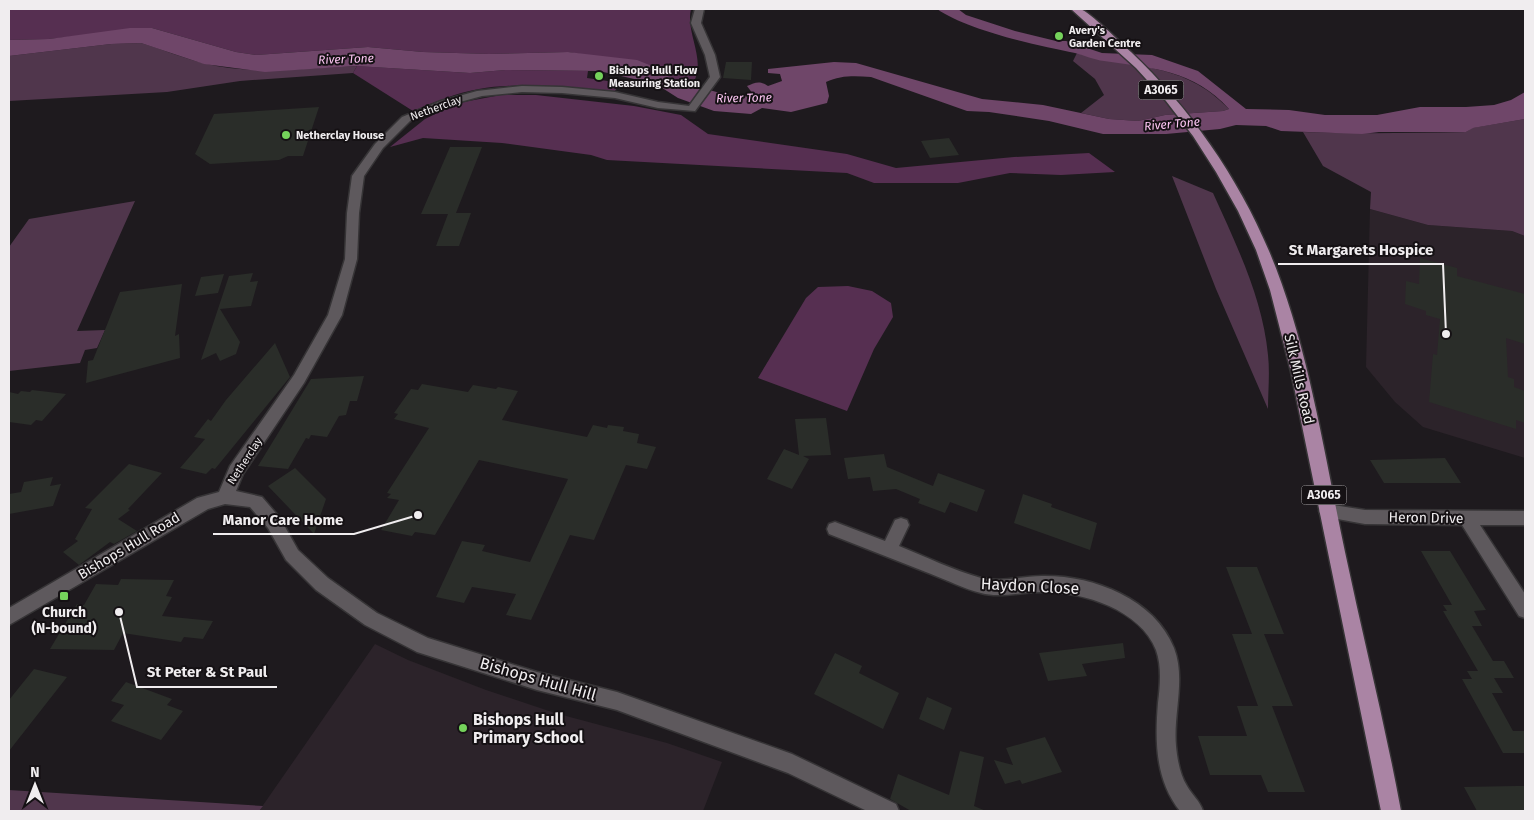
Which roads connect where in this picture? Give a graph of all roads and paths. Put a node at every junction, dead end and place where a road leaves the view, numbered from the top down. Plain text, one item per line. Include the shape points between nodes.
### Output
1 (698, 9) edge
2 (1075, 9) edge
3 (226, 497) junction
4 (1328, 511) junction
5 (1525, 518) edge
6 (1467, 519) junction
7 (901, 525) dead end
8 (835, 529) dead end
9 (889, 550) junction
10 (1525, 610) edge
11 (9, 617) edge
12 (889, 811) edge
13 (1193, 811) edge
14 (1391, 811) edge

1 - 3 street, Netherclay via 696,23 715,77 695,106 684,109 615,95 522,89 481,92 445,102 406,119 358,176 351,259 335,315 299,379 236,471
2 - 4 main road, Silk Mills Road / A3065 via 1148,74 1202,142 1256,236 1276,289 1302,388
3 - 11 street, Bishops Hull Road via 203,503 171,520
3 - 12 street, Bishops Hull Hill via 256,502 274,523 292,555 322,584 371,619 424,646 537,681 617,701 792,764
4 - 6 street, Heron Drive via 1365,517
4 - 14 main road, Silk Mills Road / A3065
5 - 6 street, Heron Drive
6 - 10 street
7 - 9 street
8 - 9 street, Haydon Close
9 - 13 street, Haydon Close via 982,586 1071,585 1099,592 1145,620 1160,638 1169,664 1166,747 1178,791

